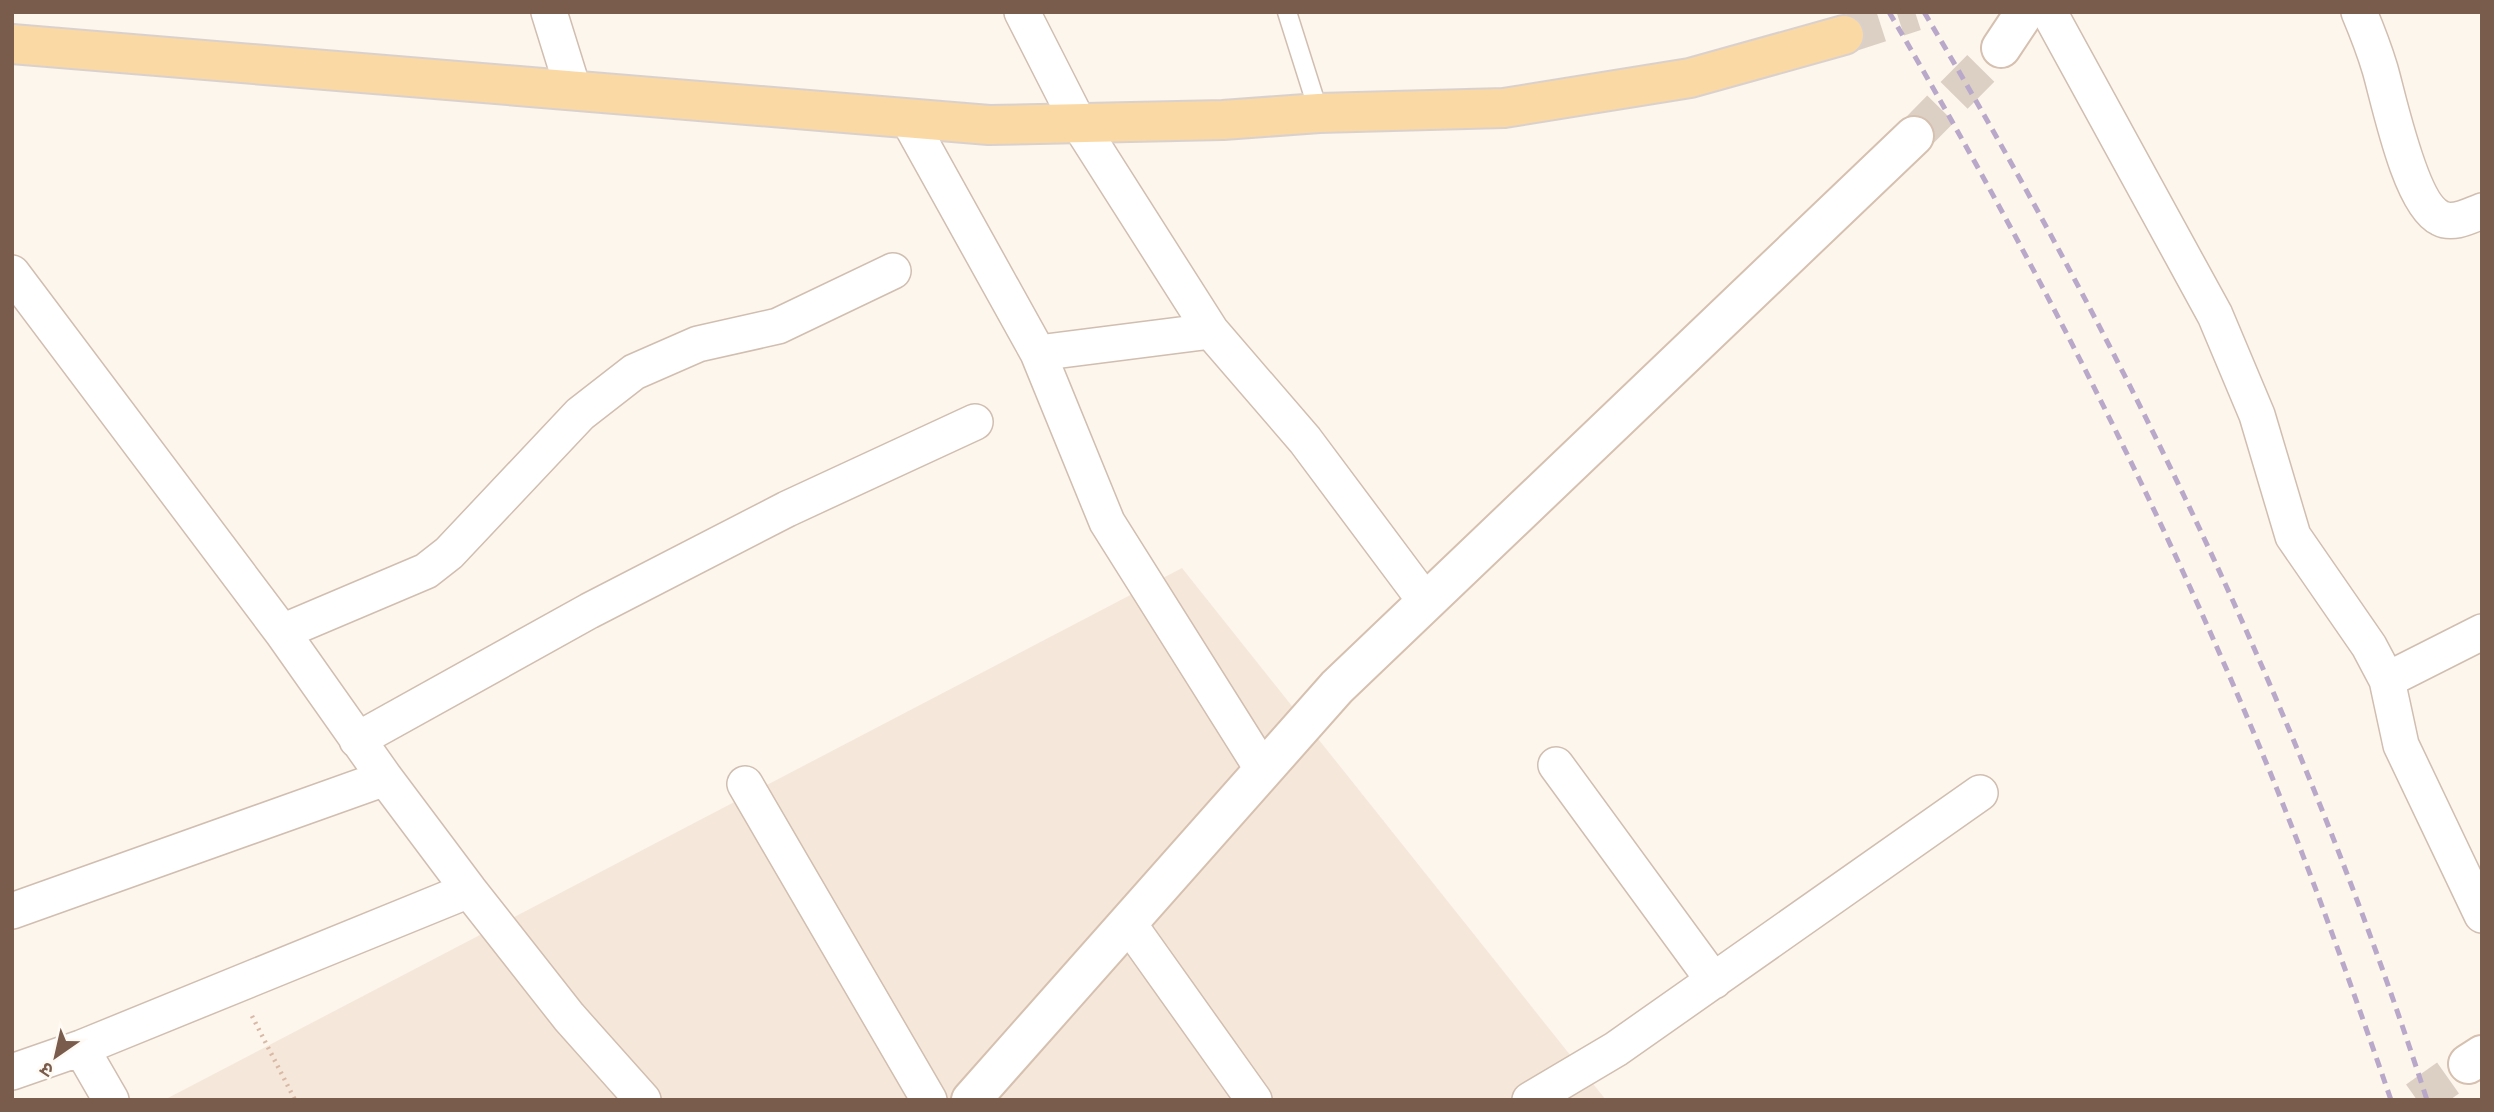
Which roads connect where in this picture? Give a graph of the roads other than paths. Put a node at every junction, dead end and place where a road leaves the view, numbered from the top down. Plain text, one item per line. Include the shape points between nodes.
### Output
1 (549, 12) edge
2 (1022, 12) edge
3 (1287, 12) edge
4 (2025, 12) edge
5 (2049, 12) edge
6 (2359, 12) edge
7 (1844, 36) tunnel mouth
8 (12, 44) edge
9 (2001, 48) tunnel mouth
10 (573, 89) junction
11 (1319, 113) junction
12 (908, 119) junction
13 (1078, 122) junction
14 (1914, 136) tunnel mouth
15 (2482, 211) edge
16 (893, 271) dead end
17 (12, 273) edge
18 (1211, 331) junction
19 (1038, 353) junction
20 (975, 422) dead end
21 (1426, 602) junction
22 (282, 632) junction
23 (2482, 632) edge
24 (2387, 680) junction
25 (358, 740) junction
26 (1556, 765) dead end
27 (1263, 770) junction
28 (385, 778) junction
29 (746, 784) dead end
30 (1980, 793) dead end
31 (469, 890) junction
32 (12, 911) edge
33 (2482, 915) edge
34 (1128, 923) junction
35 (1714, 981) junction
36 (81, 1048) junction
37 (12, 1072) edge
38 (111, 1100) edge
39 (643, 1100) edge
40 (929, 1100) edge
41 (971, 1100) edge
42 (1254, 1100) edge
43 (1531, 1100) edge

1 - 10 street
2 - 13 street
3 - 11 lane
4 - 9 street
5 - 24 street via 2215,316 2257,415 2293,537 2369,646
6 - 15 street via 2403,151 2429,209 2447,220
7 - 11 main road via 1690,78 1504,108
8 - 10 main road
10 - 12 main road
11 - 13 main road
12 - 13 main road via 989,125
12 - 19 street
13 - 18 street
14 - 21 street
16 - 22 street via 778,326 698,344 634,372 580,414 442,559 403,581
17 - 22 street
18 - 19 street
18 - 21 street via 1305,440
19 - 27 street via 1107,522
20 - 25 street via 787,509 589,611
21 - 27 street via 1337,687
22 - 25 street
23 - 24 street
24 - 33 street via 2401,745
25 - 28 street
26 - 35 street
27 - 34 street
28 - 31 street
28 - 32 street
29 - 40 street
30 - 35 street
31 - 36 street
31 - 39 street via 569,1017
34 - 41 street
34 - 42 street
35 - 43 street via 1616,1049
36 - 37 street
36 - 38 street

